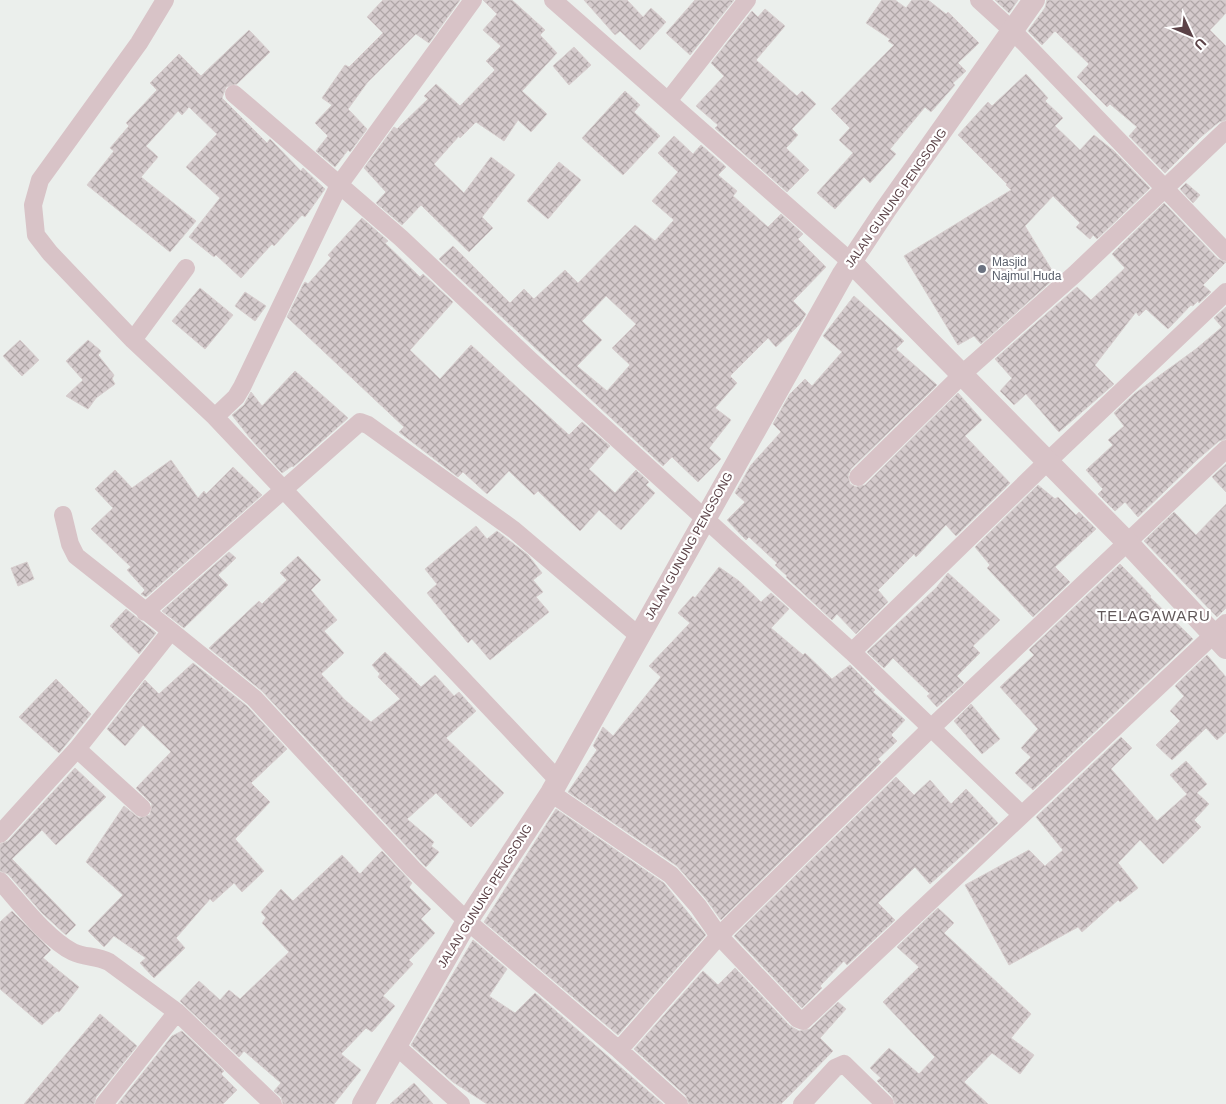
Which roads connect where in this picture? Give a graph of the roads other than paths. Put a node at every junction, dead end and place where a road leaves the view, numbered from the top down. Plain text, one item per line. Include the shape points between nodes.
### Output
1 (165, 0) edge
2 (473, 0) edge
3 (553, 0) edge
4 (747, 0) edge
5 (979, 0) edge
6 (1034, 0) edge
7 (1013, 31) junction
8 (234, 94) dead end
9 (668, 101) junction
10 (1226, 130) edge
11 (340, 185) junction
12 (1165, 188) junction
13 (1226, 252) edge
14 (851, 262) junction
15 (186, 268) dead end
16 (1226, 292) edge
17 (133, 340) junction
18 (963, 376) junction
19 (215, 418) junction
20 (1226, 449) edge
21 (1048, 461) junction
22 (858, 477) dead end
23 (282, 491) junction
24 (63, 515) dead end
25 (704, 518) junction
26 (1128, 542) junction
27 (145, 612) junction
28 (171, 631) junction
29 (1222, 635) edge
30 (639, 636) junction
31 (852, 652) junction
32 (930, 729) junction
33 (77, 749) junction
34 (554, 786) junction
35 (142, 808) dead end
36 (1022, 815) junction
37 (0, 834) edge
38 (0, 881) edge
39 (467, 922) junction
40 (719, 936) junction
41 (177, 1012) junction
42 (395, 1045) junction
43 (619, 1050) junction
44 (104, 1104) edge
45 (273, 1104) edge
46 (363, 1104) edge
47 (461, 1104) edge
48 (679, 1104) edge
49 (802, 1104) edge
50 (885, 1104) edge

1 - 17 street via 139,43 40,180 33,205 36,235
2 - 11 street
3 - 9 street
4 - 9 street
5 - 7 street
6 - 7 street, JALAN GUNUNG PENGSONG
7 - 12 street
7 - 14 street, JALAN GUNUNG PENGSONG
8 - 11 street
9 - 14 street
10 - 12 street
11 - 19 street via 242,387
11 - 25 street
12 - 13 street
12 - 18 street
14 - 18 street
14 - 25 street, JALAN GUNUNG PENGSONG
15 - 17 street
16 - 21 street
17 - 19 street
18 - 21 street
18 - 22 street
19 - 23 street
20 - 26 street
21 - 26 street
21 - 31 street
23 - 27 street
23 - 30 street via 356,424 366,423 514,530
23 - 34 street
24 - 27 street via 76,556
25 - 30 street, JALAN GUNUNG PENGSONG
25 - 31 street
26 - 29 street
26 - 32 street
27 - 28 street
28 - 33 street
28 - 39 street via 254,698 413,869
29 - 36 street
30 - 34 street, JALAN GUNUNG PENGSONG
31 - 32 street
32 - 36 street
32 - 40 street
33 - 35 street
33 - 37 street
34 - 39 street, JALAN GUNUNG PENGSONG
34 - 40 street via 671,876
36 - 40 street via 805,1020 798,1019
38 - 41 street via 61,945 82,956 99,956
39 - 42 street, JALAN GUNUNG PENGSONG
39 - 43 street
40 - 43 street
41 - 44 street
41 - 45 street
42 - 46 street, JALAN GUNUNG PENGSONG
42 - 47 street
43 - 48 street
49 - 50 street via 835,1068 844,1064

